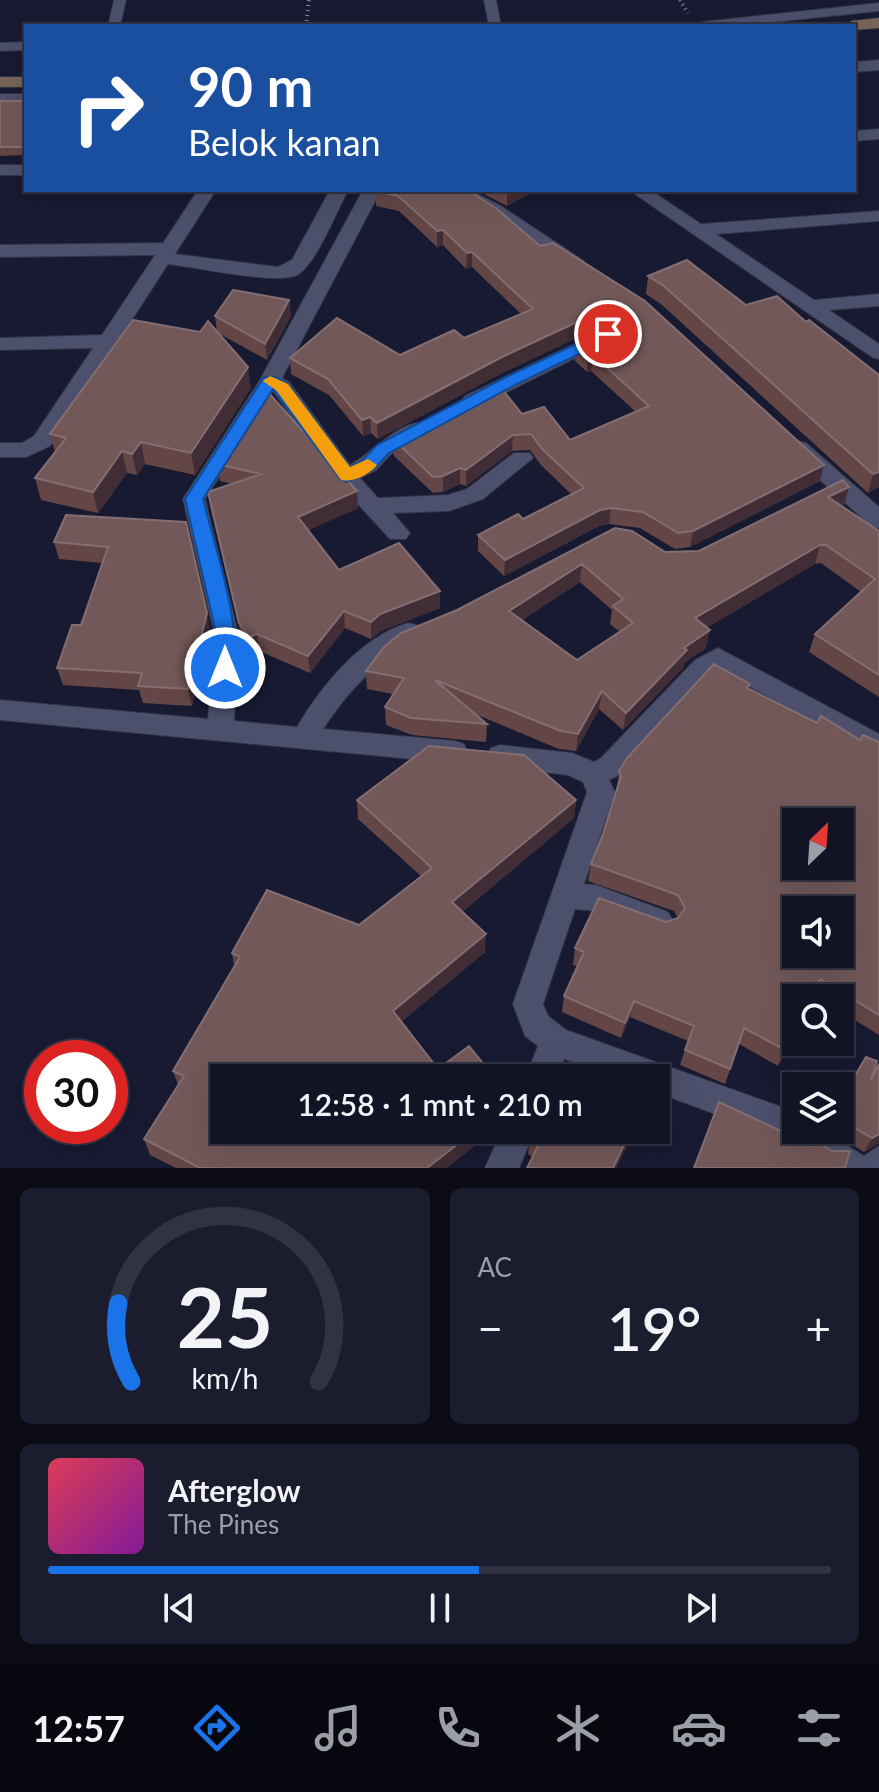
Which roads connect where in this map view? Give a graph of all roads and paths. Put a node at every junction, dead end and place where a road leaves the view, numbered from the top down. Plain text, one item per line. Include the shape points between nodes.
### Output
1 (120, 0) edge
2 (309, 0) edge
3 (490, 0) edge
4 (878, 12) edge
5 (114, 24) edge
6 (306, 24) edge
7 (495, 24) edge
8 (727, 24) edge
9 (856, 24) edge
10 (879, 39) edge
11 (856, 42) edge
12 (24, 46) edge
13 (0, 47) edge
14 (879, 65) edge
15 (0, 66) edge
16 (24, 66) edge
17 (856, 67) edge
18 (0, 82) edge
19 (24, 82) edge
20 (0, 99) edge
21 (24, 99) edge
22 (879, 134) edge
23 (856, 136) edge
24 (0, 170) edge
25 (24, 170) edge
26 (206, 192) edge
27 (338, 192) edge
28 (371, 192) edge
29 (461, 192) edge
30 (641, 192) edge
31 (879, 216) edge
32 (698, 230) junction
33 (0, 251) edge
34 (167, 254) junction
35 (587, 269) edge
36 (879, 300) edge
37 (810, 306) junction
38 (608, 334) edge
39 (106, 341) junction
40 (0, 344) edge
41 (879, 353) edge
42 (270, 380) junction
43 (780, 431) edge
44 (0, 450) edge
45 (522, 458) dead end
46 (347, 476) junction
47 (838, 485) junction
48 (812, 499) edge
49 (376, 506) junction
50 (879, 520) edge
51 (398, 533) dead end
52 (434, 624) edge
53 (0, 710) edge
54 (220, 728) junction
55 (305, 737) junction
56 (879, 747) edge
57 (594, 775) junction
58 (565, 896) junction
59 (663, 923) edge
60 (556, 1041) junction
61 (547, 1064) edge
62 (513, 1144) edge
63 (502, 1168) edge
64 (853, 1168) edge

1 - 5 lane
2 - 6 path
3 - 7 lane
4 - 8 lane
4 - 9 street
10 - 11 street
12 - 13 lane
14 - 17 street
15 - 16 street
18 - 19 street
20 - 21 street
22 - 23 street
24 - 25 street
26 - 34 street
27 - 34 street via 291,271
28 - 42 street
29 - 35 street
30 - 32 street
31 - 32 street
32 - 37 street
33 - 34 street
34 - 39 street
36 - 37 street
37 - 41 street
38 - 46 street via 383,449
39 - 40 street
39 - 44 street via 42,441 26,450
42 - 46 street via 282,387
42 - 54 street via 194,499 227,637
43 - 47 street
45 - 49 street via 462,499
46 - 49 street
47 - 48 street
47 - 50 street
49 - 51 street
52 - 55 street via 390,642 342,684 320,708
53 - 54 street
54 - 55 street
55 - 57 street via 572,764
56 - 57 street via 718,658 611,766
57 - 58 street via 601,792
58 - 59 street via 596,898
58 - 60 street via 528,1004 536,1026
60 - 61 street
60 - 64 street via 776,1120
62 - 63 street

